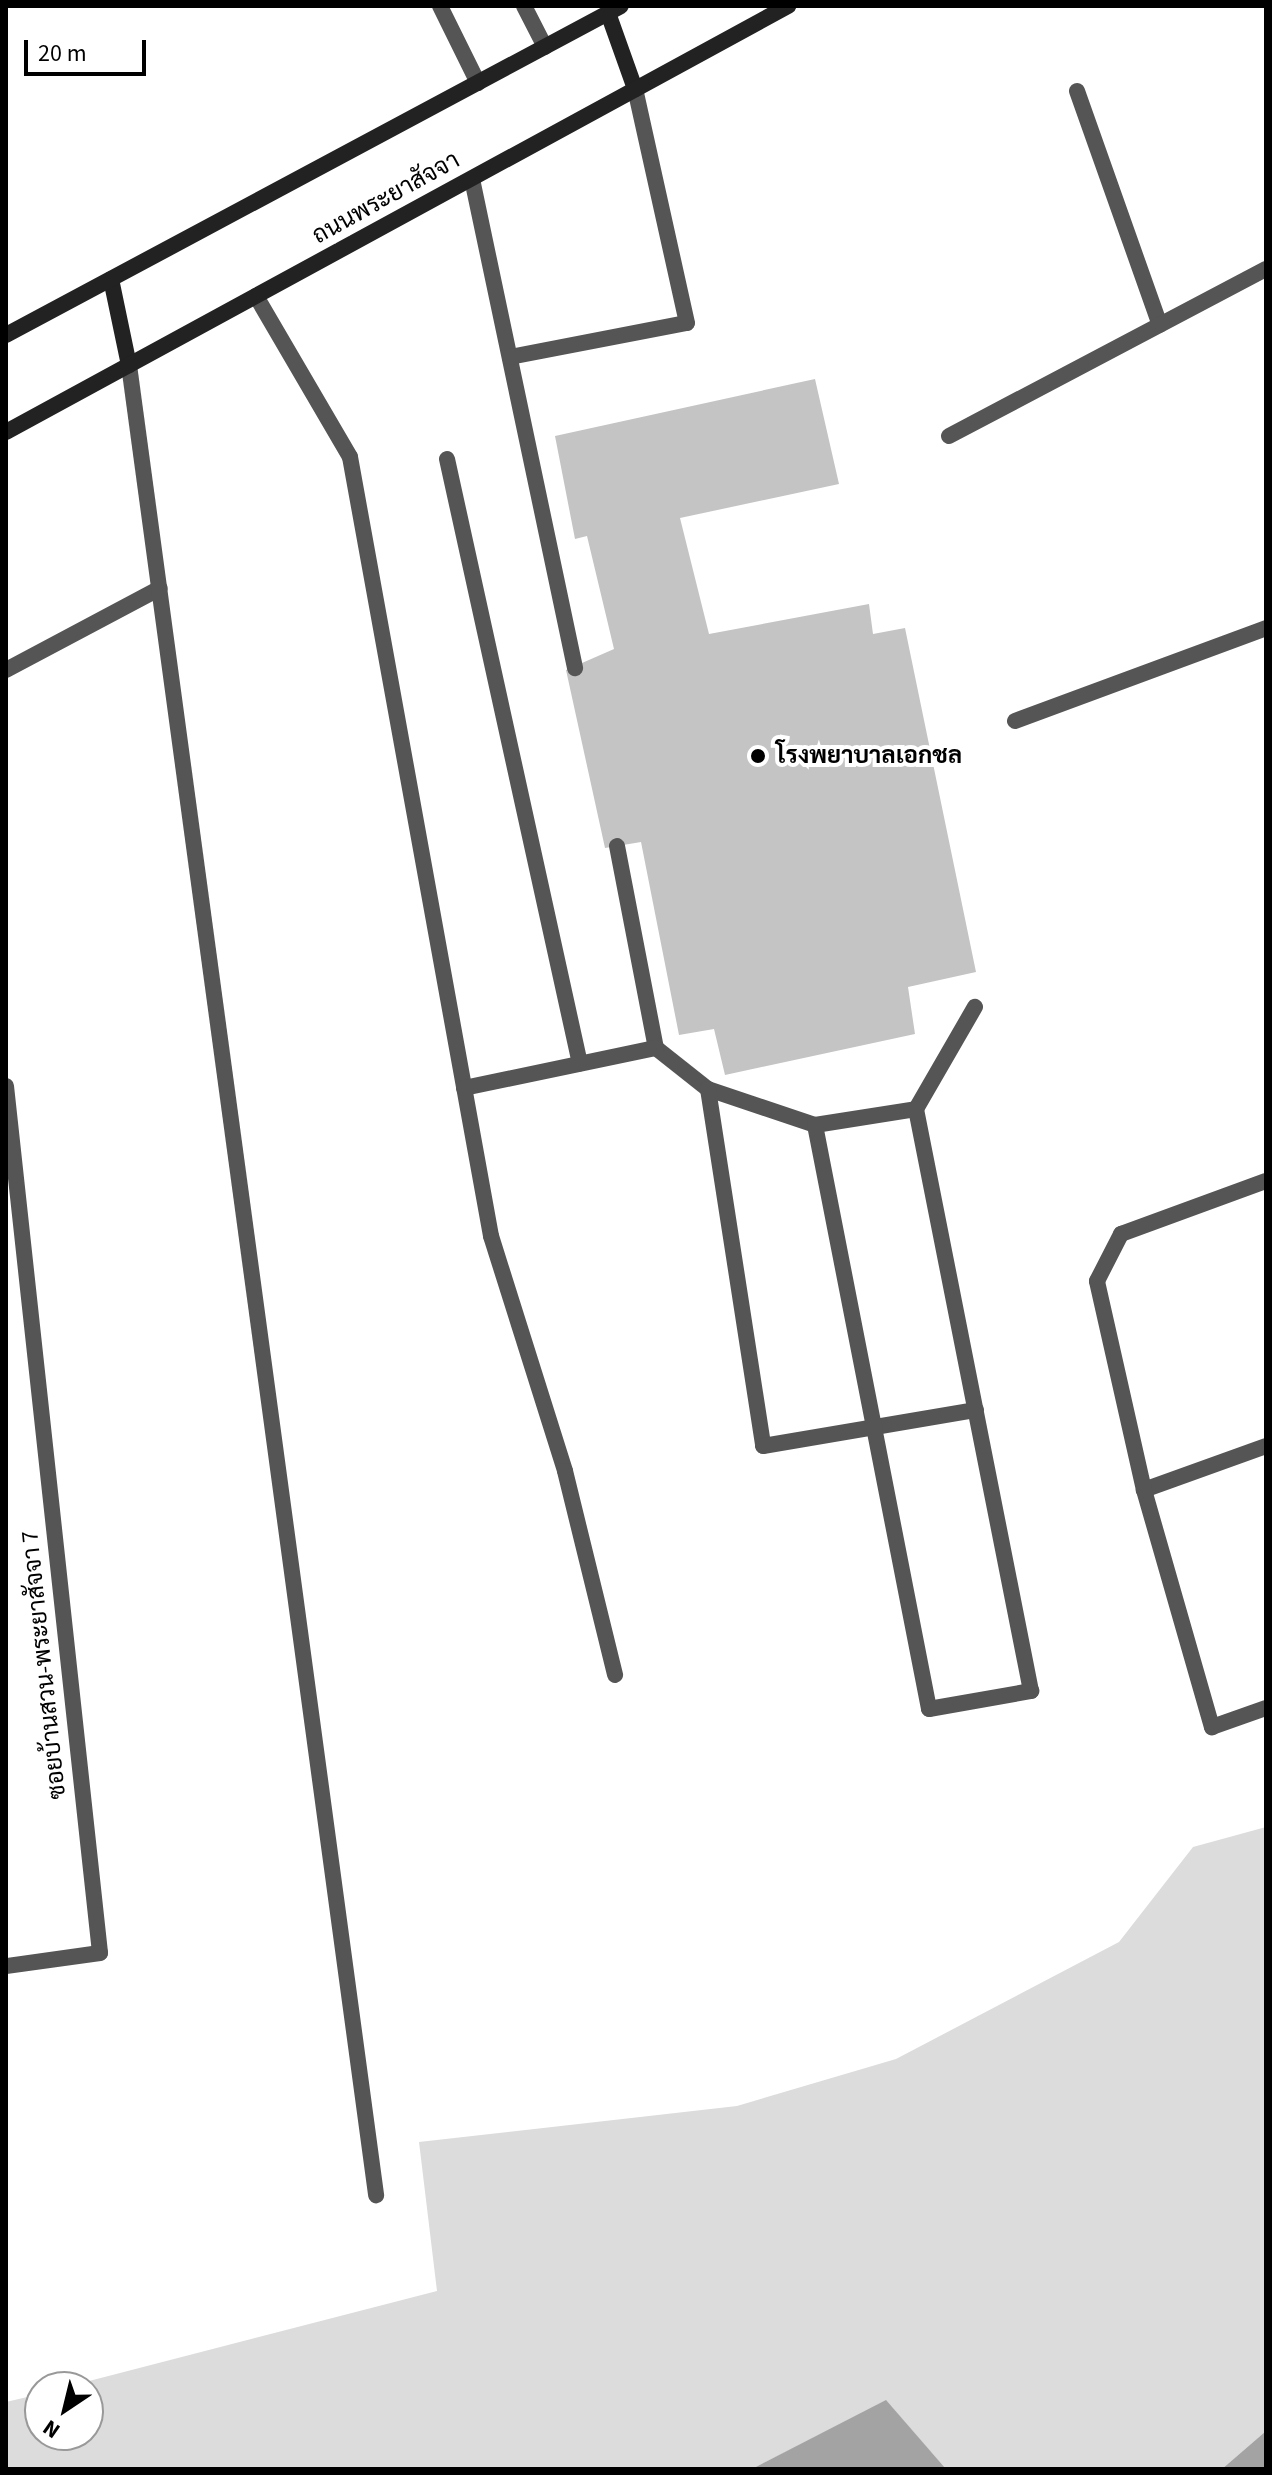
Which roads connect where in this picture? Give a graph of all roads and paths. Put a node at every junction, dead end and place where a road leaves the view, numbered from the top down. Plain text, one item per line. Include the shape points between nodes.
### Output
1 (440, 6) edge
2 (524, 6) edge
3 (788, 6) edge
4 (614, 10) edge
5 (545, 47) junction
6 (478, 83) junction
7 (635, 89) junction
8 (1077, 91) dead end
9 (472, 179) junction
10 (1266, 269) edge
11 (111, 279) junction
12 (256, 296) junction
13 (1160, 325) junction
14 (6, 335) edge
15 (510, 357) junction
16 (129, 365) junction
17 (6, 432) edge
18 (949, 436) dead end
19 (447, 459) dead end
20 (160, 588) junction
21 (1266, 628) edge
22 (575, 668) dead end
23 (6, 670) edge
24 (1015, 721) dead end
25 (617, 846) dead end
26 (975, 1007) dead end
27 (656, 1048) junction
28 (580, 1064) junction
29 (6, 1086) edge
30 (464, 1088) junction
31 (708, 1089) junction
32 (916, 1109) junction
33 (815, 1125) junction
34 (1266, 1181) edge
35 (976, 1410) junction
36 (874, 1427) junction
37 (1266, 1446) edge
38 (1144, 1490) junction
39 (615, 1675) dead end
40 (1266, 1708) edge
41 (6, 1966) edge
42 (376, 2195) dead end

1 - 6 street
2 - 5 street
3 - 7 main road, ถนนพระยาสัจจา
4 - 5 main road
4 - 7 main road
5 - 6 main road
6 - 11 main road
7 - 9 main road, ถนนพระยาสัจจา
7 - 15 street via 687,323
8 - 13 street
9 - 12 main road, ถนนพระยาสัจจา
9 - 15 street
10 - 13 street
11 - 14 main road
11 - 16 main road
12 - 16 main road, ถนนพระยาสัจจา
12 - 30 street via 350,457
13 - 18 street
15 - 22 street
16 - 17 main road, ถนนพระยาสัจจา
16 - 20 street
19 - 28 street
20 - 23 street
20 - 42 street
21 - 24 street
25 - 27 street
26 - 32 street
27 - 28 street
27 - 31 street
28 - 30 street
29 - 41 street, ซอยบ้านสวน-พระยาสัจจา 7 via 100,1953
30 - 39 street via 491,1236 565,1471
31 - 33 street
31 - 36 street via 763,1446
32 - 33 street
32 - 35 street
33 - 36 street
34 - 38 street via 1121,1234 1097,1281
35 - 36 street
35 - 36 street via 1031,1691 929,1709
37 - 38 street
38 - 40 street via 1212,1727

